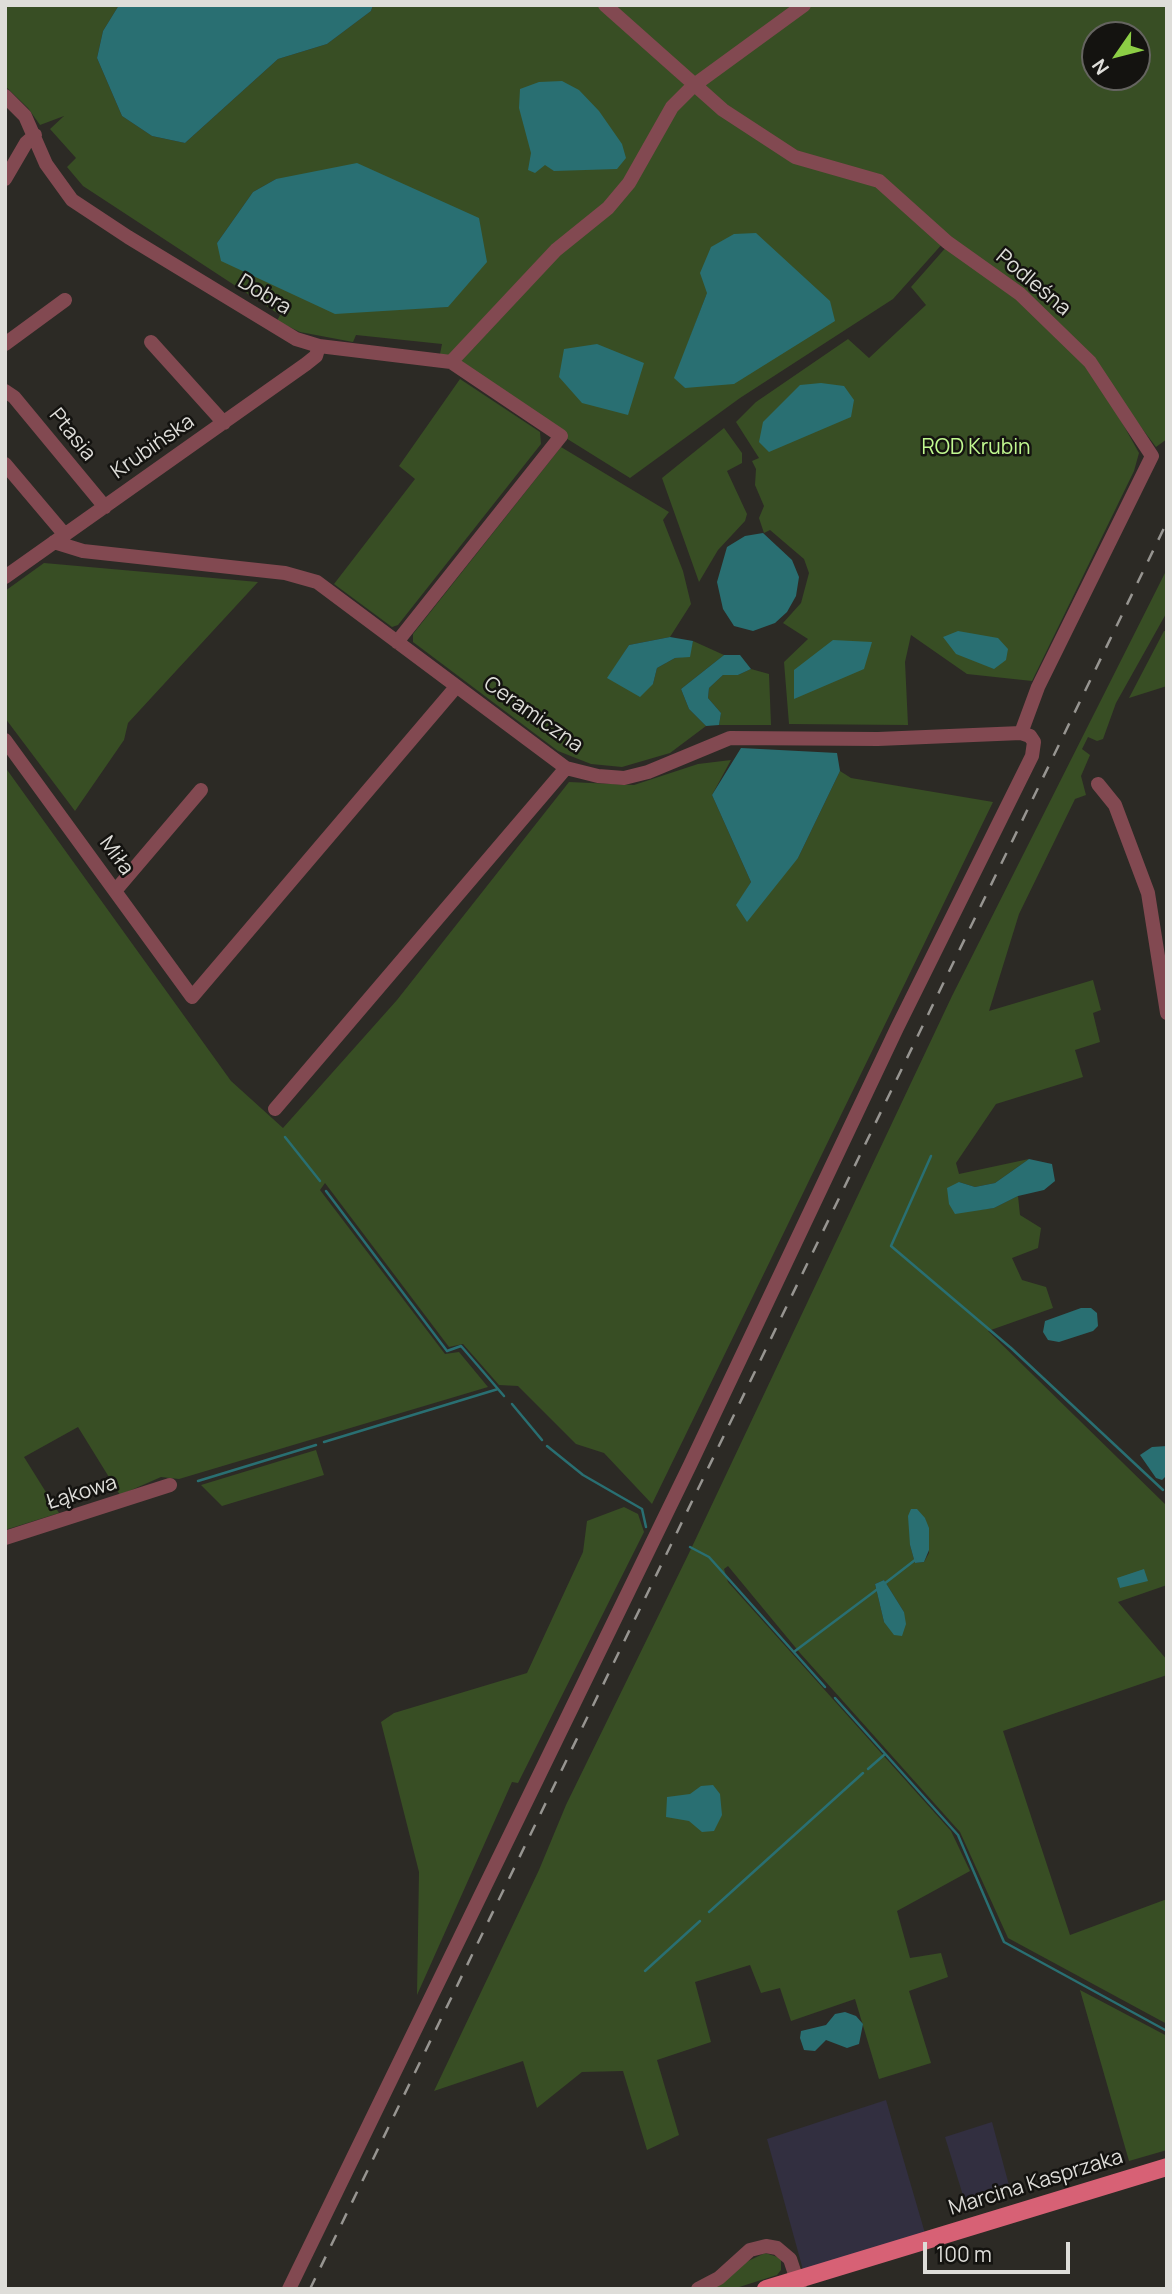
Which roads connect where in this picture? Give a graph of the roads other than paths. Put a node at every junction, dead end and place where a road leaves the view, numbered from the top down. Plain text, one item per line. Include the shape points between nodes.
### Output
1 (606, 5) edge
2 (804, 5) edge
3 (693, 86) junction
4 (5, 96) edge
5 (35, 135) junction
6 (5, 178) edge
7 (65, 300) dead end
8 (151, 342) dead end
9 (5, 344) edge
10 (319, 346) junction
11 (451, 362) junction
12 (5, 391) edge
13 (224, 424) junction
14 (5, 464) edge
15 (105, 507) junction
16 (60, 539) junction
17 (5, 577) edge
18 (397, 642) junction
19 (457, 687) junction
20 (1021, 733) junction
21 (5, 740) edge
22 (566, 768) junction
23 (1098, 783) dead end
24 (201, 790) dead end
25 (115, 891) junction
26 (1167, 1013) edge
27 (275, 1109) dead end
28 (170, 1485) dead end
29 (5, 1538) edge
30 (1167, 2167) edge
31 (799, 2284) edge
32 (289, 2289) edge
33 (698, 2289) edge
34 (766, 2289) edge

1 - 3 street, Podleśna
2 - 3 street
3 - 11 street via 672,107 629,183 608,208 556,250
3 - 20 street, Podleśna via 795,157 879,181 947,242 1020,294 1090,362 1152,456 1038,687
4 - 5 street, Dobra via 25,116
5 - 6 street
5 - 10 street, Dobra via 56,181 72,200 296,339
7 - 9 street
8 - 13 street
10 - 11 street, Dobra
10 - 13 street, Krubińska via 316,356
11 - 18 street, Dobra via 561,436
12 - 15 street, Ptasia
13 - 15 street, Krubińska
14 - 16 street
15 - 16 street, Krubińska
16 - 17 street, Krubińska
16 - 18 street, Ceramiczna via 82,551 317,582
18 - 19 street, Ceramiczna
19 - 22 street, Ceramiczna
19 - 25 street, Miła via 192,997
20 - 22 street, Ceramiczna via 878,739 730,738 624,778
20 - 32 street via 1034,740 1032,756
21 - 25 street, Miła
22 - 27 street
23 - 26 street via 1115,805 1148,893
24 - 25 street
28 - 29 street, Łąkowa
30 - 31 main road, Marcina Kasprzaka
31 - 33 street via 784,2252 766,2246 750,2250 719,2278
31 - 34 main road, Marcina Kasprzaka

